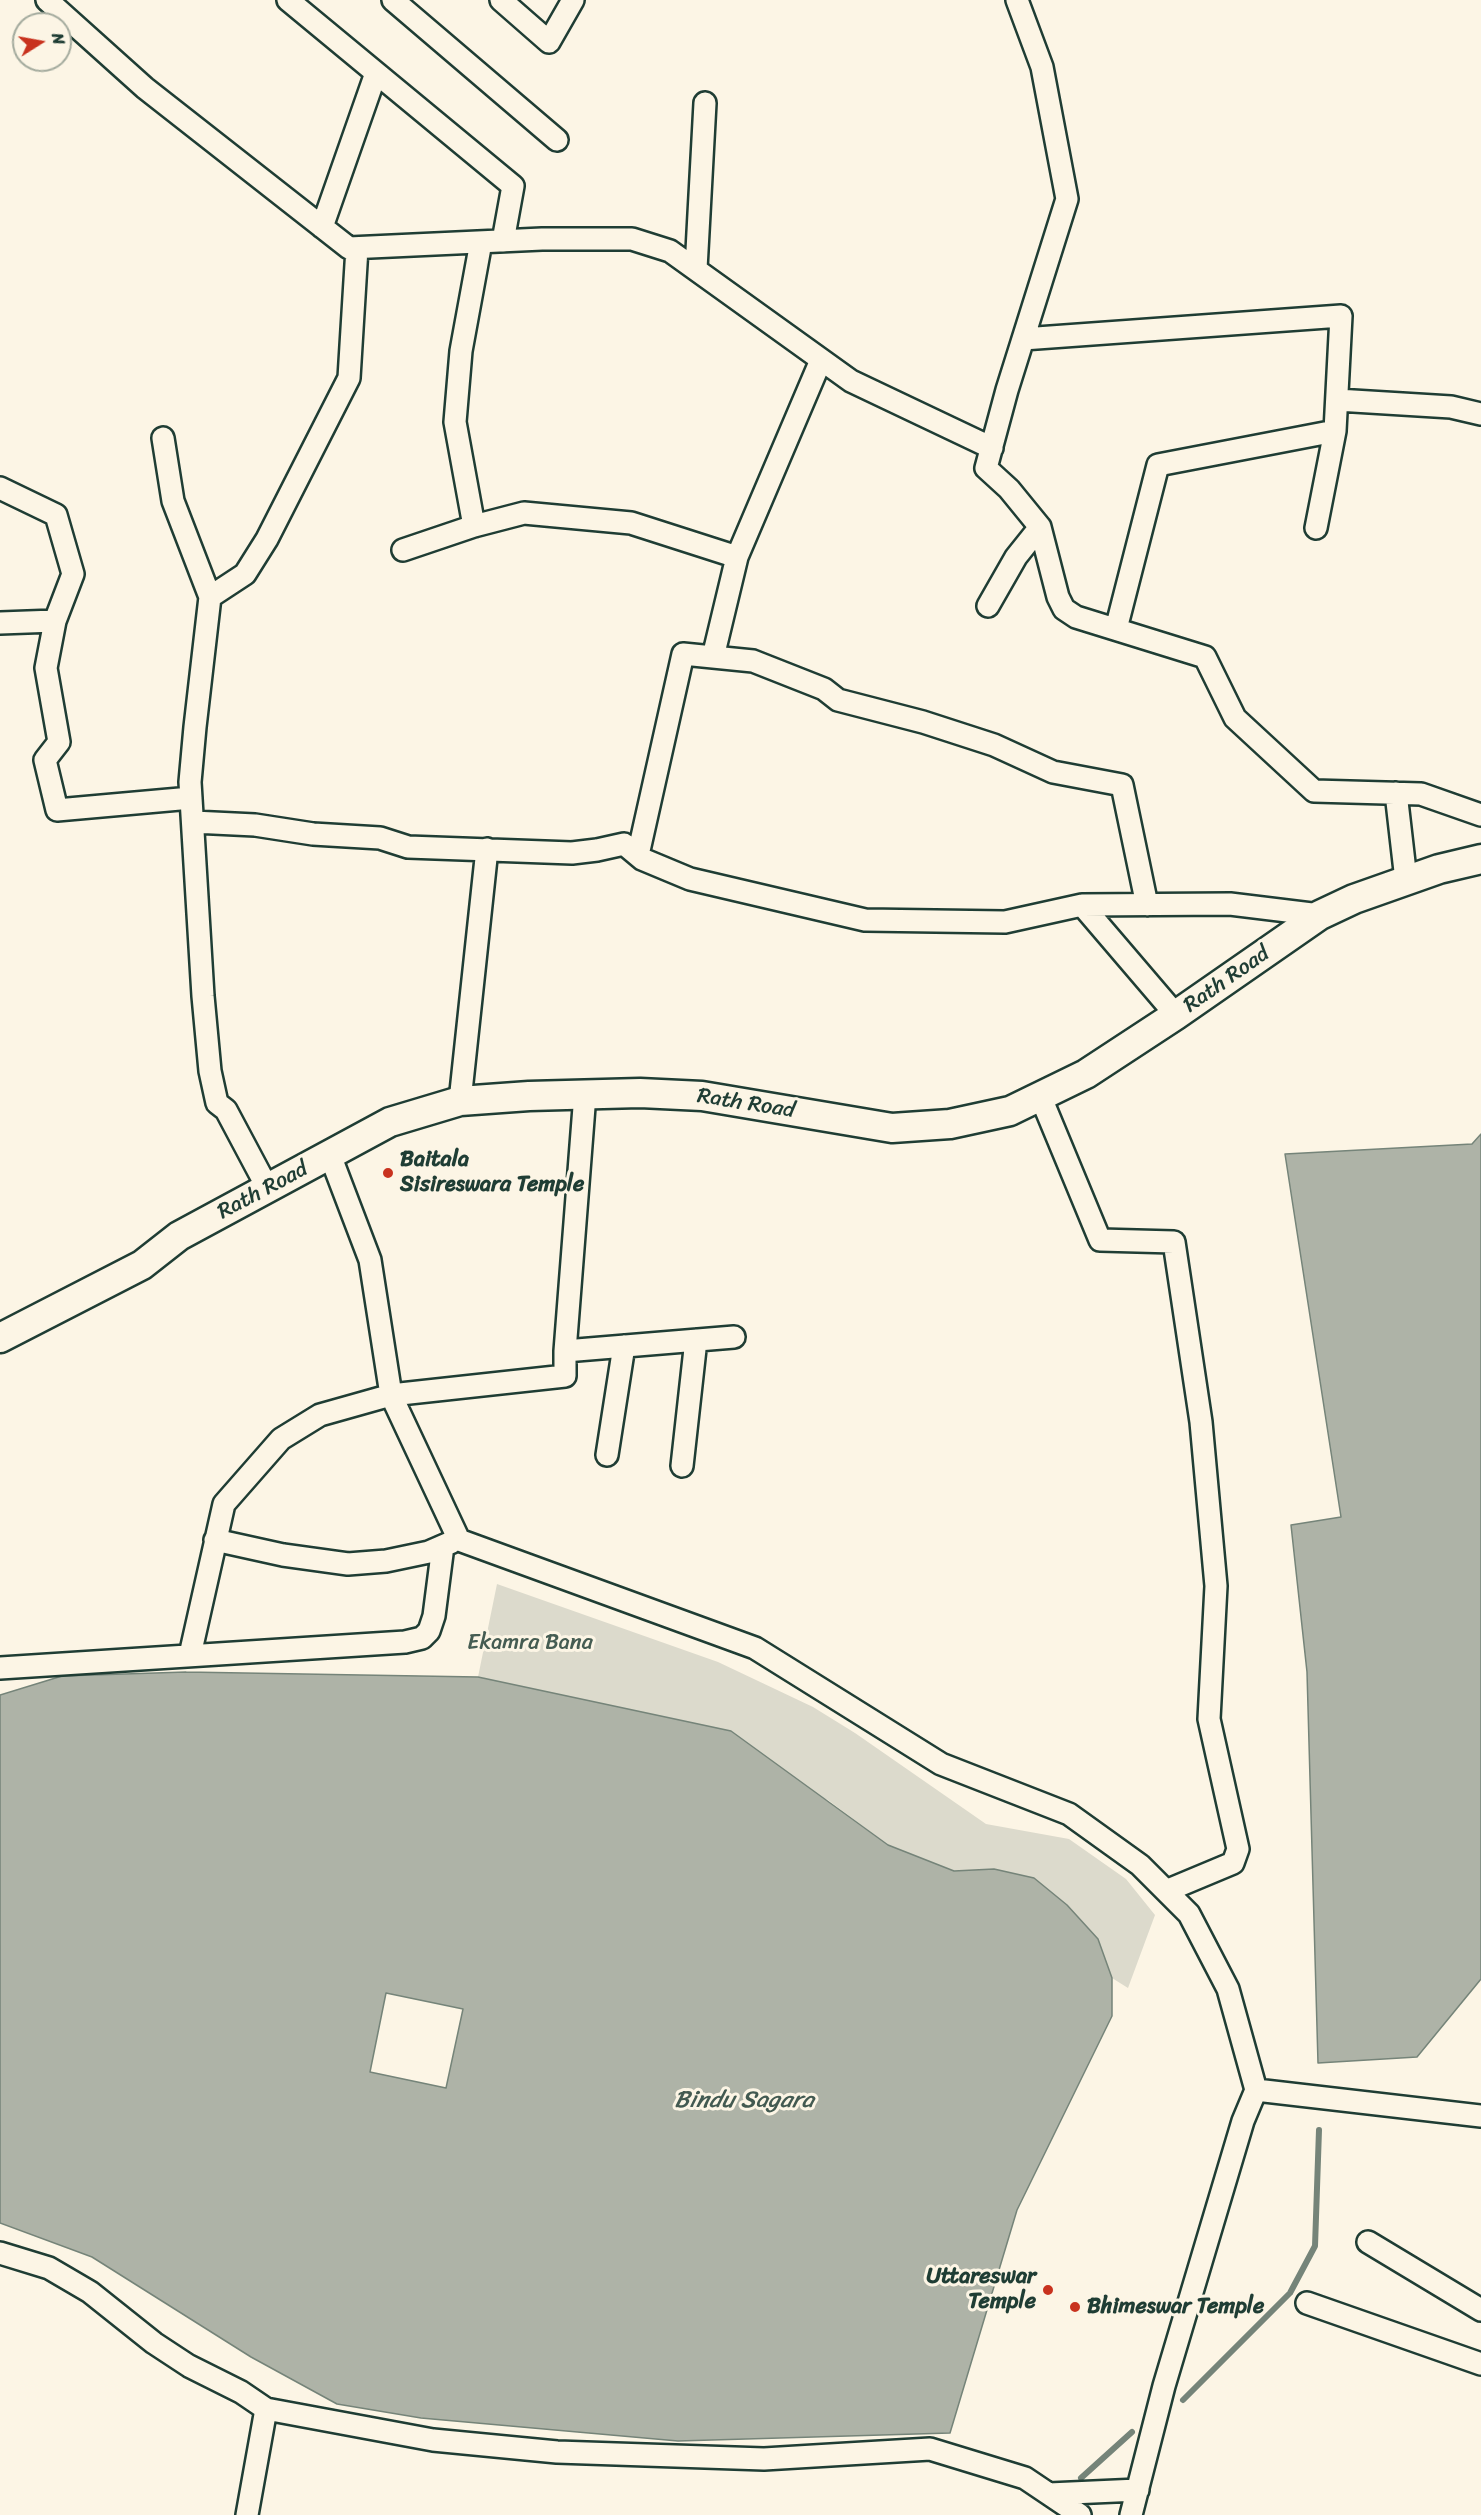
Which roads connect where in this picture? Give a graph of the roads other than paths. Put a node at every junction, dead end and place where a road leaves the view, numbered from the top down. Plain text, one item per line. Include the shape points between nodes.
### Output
1 (47, 0) edge
2 (288, 0) edge
3 (393, 0) edge
4 (501, 0) edge
5 (573, 0) edge
6 (1017, 0) edge
7 (376, 73) junction
8 (705, 104) dead end
9 (557, 141) dead end
10 (322, 227) junction
11 (503, 241) junction
12 (481, 242) junction
13 (357, 248) junction
14 (696, 269) junction
15 (1023, 339) junction
16 (821, 360) junction
17 (1337, 400) junction
18 (1481, 414) edge
19 (1335, 431) junction
20 (163, 438) dead end
21 (992, 448) junction
22 (0, 488) edge
23 (474, 526) junction
24 (1040, 527) junction
25 (1316, 528) dead end
26 (403, 550) dead end
27 (737, 557) junction
28 (210, 597) junction
29 (988, 606) dead end
30 (55, 621) junction
31 (0, 623) edge
32 (1116, 629) junction
33 (713, 657) junction
34 (1396, 793) junction
35 (191, 798) junction
36 (1481, 815) edge
37 (193, 822) junction
38 (487, 849) junction
39 (638, 855) junction
40 (1481, 859) edge
41 (1406, 880) junction
42 (1147, 904) junction
43 (1082, 905) junction
44 (1320, 915) junction
45 (1176, 1015) junction
46 (585, 1094) junction
47 (1046, 1095) junction
48 (460, 1101) junction
49 (330, 1155) junction
50 (268, 1189) junction
51 (734, 1337) dead end
52 (0, 1338) edge
53 (696, 1340) junction
54 (624, 1346) junction
55 (565, 1351) junction
56 (391, 1395) junction
57 (607, 1455) dead end
58 (681, 1466) dead end
59 (215, 1540) junction
60 (451, 1543) junction
61 (190, 1655) junction
62 (0, 1668) edge
63 (1166, 1891) junction
64 (1256, 2090) junction
65 (1481, 2116) edge
66 (1368, 2242) dead end
67 (0, 2253) edge
68 (1307, 2303) dead end
69 (1481, 2310) edge
70 (1481, 2364) edge
71 (266, 2409) junction
72 (1138, 2490) junction
73 (1049, 2494) junction
74 (247, 2515) edge
75 (1080, 2515) edge
76 (1131, 2515) edge

1 - 10 street via 145,88
2 - 7 street
3 - 9 street
4 - 5 street via 549,42
6 - 15 street via 1042,67 1067,199
7 - 10 street
7 - 11 street via 513,186
8 - 14 street
10 - 13 street via 349,248
11 - 12 street
11 - 14 street via 632,239 670,251
12 - 13 street
12 - 23 street via 461,351 455,422
13 - 28 street via 349,378 267,540 245,574
14 - 16 street
15 - 17 street via 1341,316
15 - 21 street
16 - 21 street via 851,381
16 - 27 street
17 - 18 street via 1451,407
17 - 19 street
19 - 25 street
19 - 32 street via 1158,465
20 - 28 street via 173,501
21 - 24 street via 986,468
22 - 30 street via 56,515 73,574
23 - 26 street
23 - 27 street via 524,513 631,523
24 - 29 street via 1016,557
24 - 32 street via 1064,609 1076,617
27 - 33 street
28 - 35 street
30 - 31 street
30 - 35 street via 46,668 59,742 45,760 57,810
32 - 34 street via 1205,657 1235,718 1314,791
33 - 39 street via 682,654
33 - 42 street via 753,661 824,689 838,700 994,745 1053,772 1122,785
34 - 36 street via 1421,794
34 - 41 street
35 - 37 street
37 - 38 street via 380,838 408,847
37 - 50 street via 210,1071 217,1103 226,1110
38 - 39 street via 572,853 624,844
38 - 48 street
39 - 43 street via 690,879 865,920 1005,922
40 - 41 street, Rath Road
41 - 44 street, Rath Road via 1353,898
42 - 43 street
42 - 44 street via 1230,904
43 - 45 street
44 - 45 street, Rath Road
45 - 47 street, Rath Road via 1086,1074
46 - 47 street, Rath Road via 702,1096 892,1128 950,1124 1010,1111
46 - 48 street, Rath Road
46 - 55 street
47 - 63 street via 1044,1105 1100,1240 1174,1242 1201,1422 1216,1586 1209,1719 1238,1849 1233,1863
48 - 49 street, Rath Road via 390,1122
49 - 50 street, Rath Road
49 - 56 street via 370,1260
50 - 52 street, Rath Road via 179,1236 142,1265
51 - 53 street
53 - 54 street
53 - 58 street
54 - 55 street
54 - 57 street
55 - 56 street via 566,1376
56 - 59 street via 320,1414 281,1439 224,1504
56 - 60 street
59 - 60 street via 348,1564 386,1561
59 - 61 street
60 - 61 street via 434,1616 422,1638
60 - 63 street via 754,1648 941,1764 1069,1814 1140,1865
61 - 62 street
63 - 64 street via 1189,1914 1228,1989
64 - 65 street
64 - 72 street via 1239,2132 1164,2386
66 - 69 street
67 - 71 street via 49,2268 90,2292 154,2343
68 - 70 street
71 - 73 street via 433,2440 557,2452 764,2459 930,2449 1024,2478
71 - 74 street
72 - 73 street
72 - 76 street
73 - 75 street

